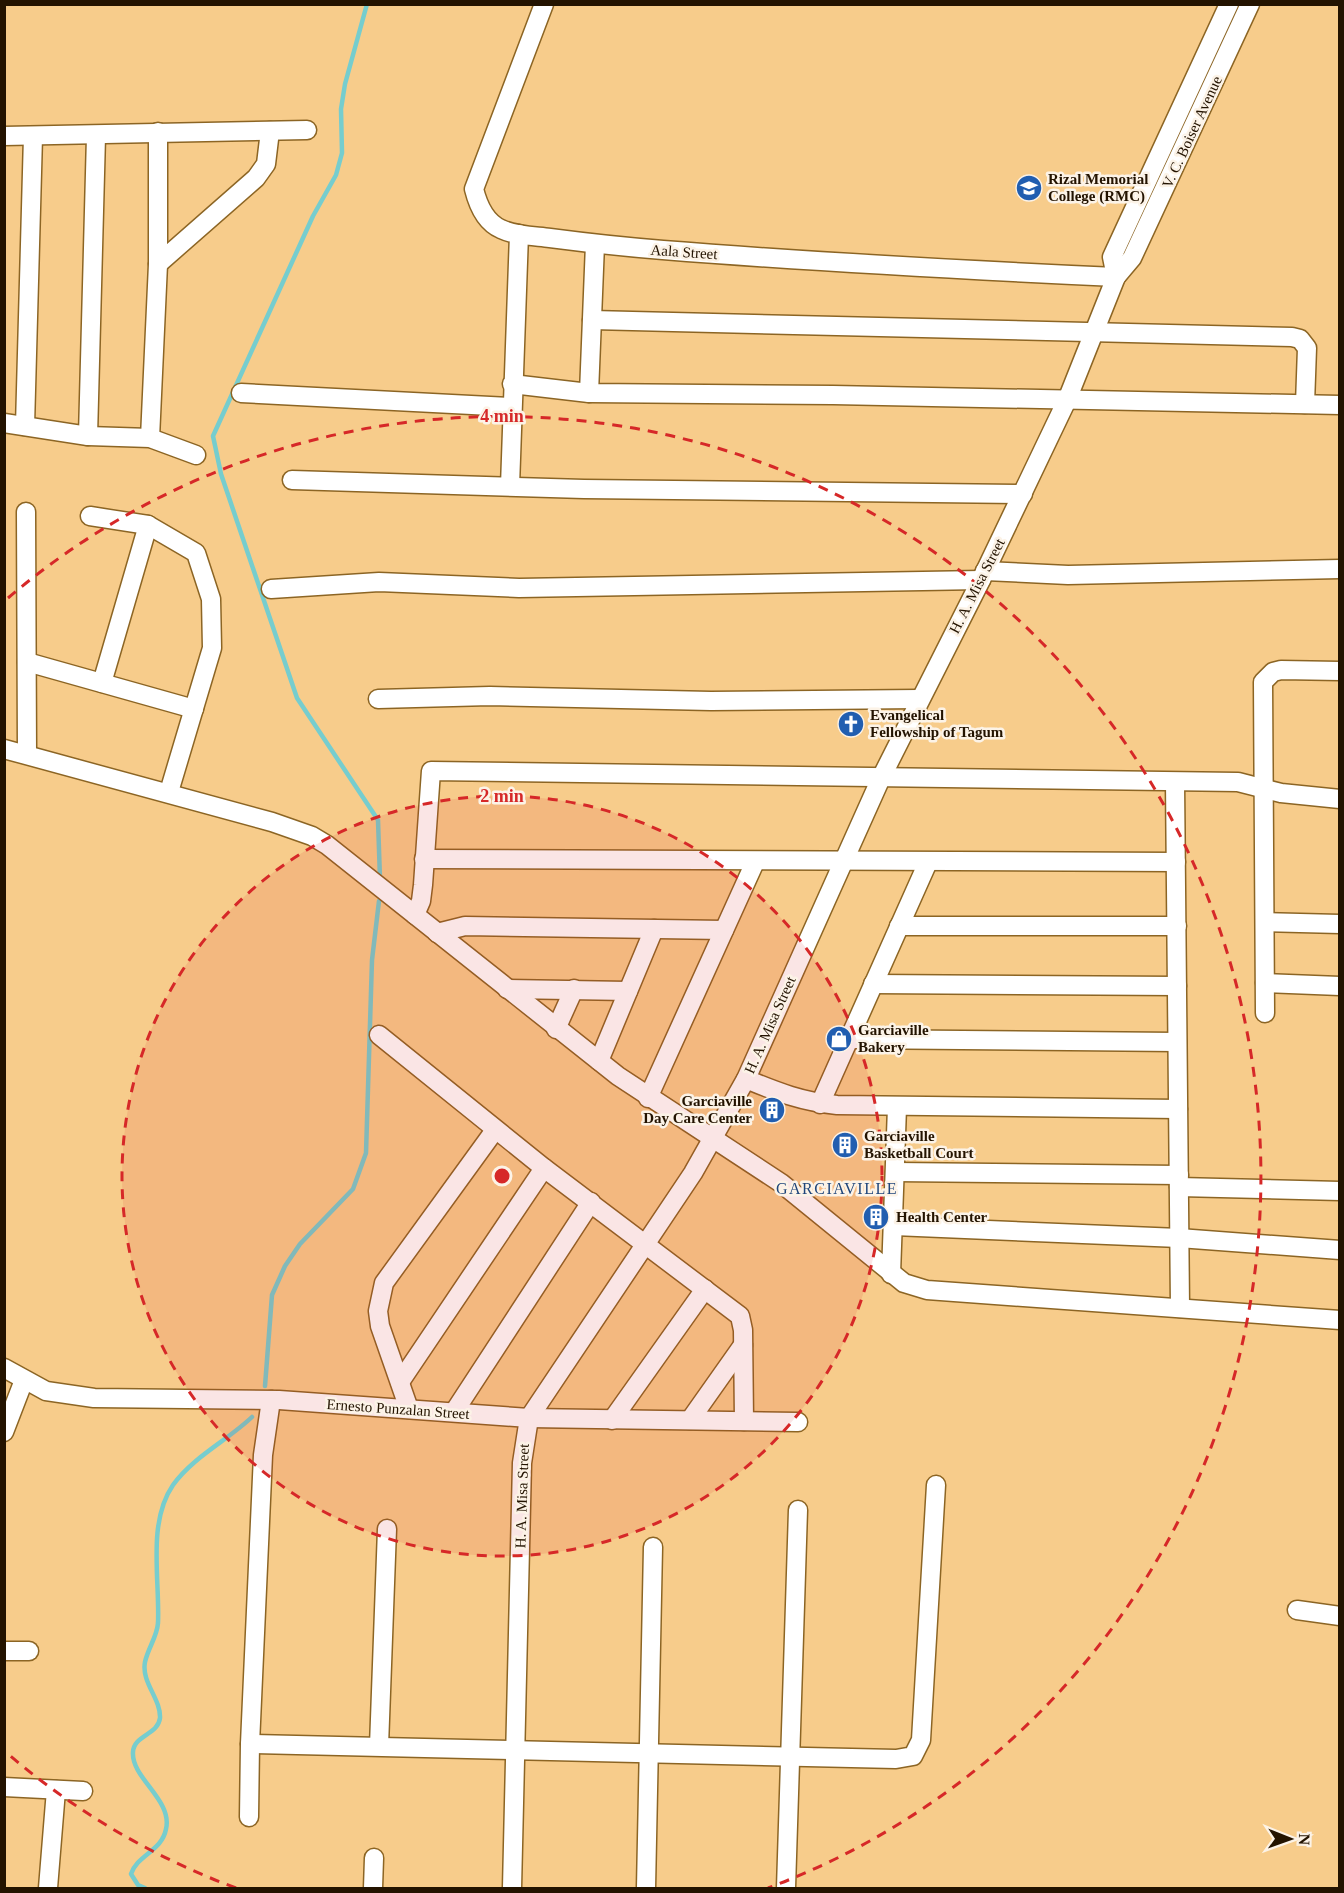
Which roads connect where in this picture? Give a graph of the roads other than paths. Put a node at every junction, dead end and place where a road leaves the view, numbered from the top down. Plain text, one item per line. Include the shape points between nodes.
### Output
1 (544, 4) edge
2 (1229, 4) edge
3 (1251, 4) edge
4 (1196, 77) junction
5 (1213, 85) junction
6 (307, 130) dead end
7 (270, 131) junction
8 (158, 132) junction
9 (4, 136) edge
10 (33, 136) junction
11 (96, 136) junction
12 (519, 234) junction
13 (596, 244) junction
14 (1132, 258) joint
15 (158, 264) junction
16 (1116, 278) junction
17 (592, 320) junction
18 (1094, 332) junction
19 (512, 384) junction
20 (241, 393) dead end
21 (589, 393) junction
22 (1067, 400) junction
23 (1305, 404) junction
24 (1340, 405) edge
25 (512, 407) junction
26 (4, 423) edge
27 (25, 426) junction
28 (88, 436) junction
29 (150, 438) junction
30 (196, 455) dead end
31 (292, 480) dead end
32 (510, 486) junction
33 (1023, 494) junction
34 (26, 512) dead end
35 (90, 516) dead end
36 (148, 525) junction
37 (1340, 569) edge
38 (983, 576) junction
39 (271, 589) dead end
40 (27, 663) junction
41 (1340, 670) edge
42 (102, 683) junction
43 (378, 699) dead end
44 (919, 699) junction
45 (194, 709) junction
46 (4, 748) edge
47 (27, 754) junction
48 (881, 778) junction
49 (1175, 783) junction
50 (1264, 788) junction
51 (169, 792) junction
52 (1340, 799) edge
53 (424, 859) junction
54 (755, 862) junction
55 (843, 862) junction
56 (928, 862) junction
57 (1176, 862) junction
58 (414, 915) junction
59 (1265, 922) junction
60 (1340, 924) edge
61 (899, 926) junction
62 (1177, 926) junction
63 (654, 929) junction
64 (724, 930) junction
65 (437, 933) junction
66 (1265, 983) junction
67 (873, 984) junction
68 (1177, 986) junction
69 (1340, 986) edge
70 (507, 989) junction
71 (574, 989) junction
72 (628, 991) junction
73 (1265, 1013) dead end
74 (556, 1029) junction
75 (379, 1035) dead end
76 (849, 1039) junction
77 (1178, 1042) junction
78 (599, 1061) junction
79 (746, 1078) junction
80 (648, 1098) junction
81 (820, 1104) junction
82 (897, 1107) junction
83 (1178, 1109) junction
84 (495, 1130) junction
85 (714, 1140) junction
86 (544, 1168) junction
87 (895, 1172) junction
88 (1179, 1181) junction
89 (1340, 1191) edge
90 (591, 1202) junction
91 (894, 1226) junction
92 (1179, 1238) junction
93 (646, 1244) junction
94 (1340, 1250) edge
95 (891, 1274) junction
96 (705, 1288) junction
97 (1180, 1308) junction
98 (1340, 1320) edge
99 (743, 1345) junction
100 (4, 1368) edge
101 (24, 1380) junction
102 (400, 1382) junction
103 (271, 1400) junction
104 (408, 1409) junction
105 (454, 1412) junction
106 (529, 1418) junction
107 (612, 1420) junction
108 (690, 1420) junction
109 (744, 1421) junction
110 (798, 1422) dead end
111 (4, 1432) edge
112 (936, 1485) dead end
113 (798, 1510) dead end
114 (387, 1529) dead end
115 (653, 1547) dead end
116 (1298, 1610) dead end
117 (1340, 1616) edge
118 (4, 1651) edge
119 (29, 1651) dead end
120 (250, 1744) junction
121 (379, 1746) junction
122 (515, 1749) junction
123 (649, 1752) junction
124 (790, 1756) junction
125 (4, 1787) edge
126 (56, 1790) junction
127 (83, 1791) dead end
128 (249, 1817) dead end
129 (374, 1858) dead end
130 (48, 1888) edge
131 (373, 1888) edge
132 (512, 1888) edge
133 (646, 1888) edge
134 (786, 1888) edge

1 - 12 street, Aala Street via 474,189 477,204 487,218 500,229
2 - 4 street, V. C. Boiser Avenue
3 - 5 street, V. C. Boiser Avenue
4 - 5 street
4 - 16 street, V. C. Boiser Avenue via 1112,257
5 - 14 street, V. C. Boiser Avenue
6 - 7 street
7 - 8 street
7 - 15 street via 266,164 256,178
8 - 11 street
8 - 15 street
9 - 10 street
10 - 11 street
10 - 27 street
11 - 28 street
12 - 13 street, Aala Street
12 - 19 street
13 - 16 street, Aala Street via 847,264
13 - 17 street
14 - 16 street, H. A. Misa Street
15 - 29 street
16 - 18 street, H. A. Misa Street
17 - 18 street
17 - 21 street
18 - 22 street, H. A. Misa Street
18 - 23 street via 1300,339 1307,348
19 - 21 street
19 - 25 street
20 - 25 street
21 - 22 street
22 - 23 street
22 - 33 street, H. A. Misa Street
23 - 24 street
25 - 32 street
26 - 27 street
27 - 28 street
28 - 29 street
29 - 30 street
31 - 32 street
32 - 33 street
33 - 38 street, H. A. Misa Street
34 - 40 street
35 - 36 street
36 - 42 street
36 - 45 street via 196,553 211,598 212,648
37 - 38 street
38 - 39 street via 519,588 379,582
38 - 44 street, H. A. Misa Street
40 - 42 street
40 - 47 street
41 - 50 street via 1281,670 1267,676 1262,695
42 - 45 street
43 - 44 street
44 - 48 street, H. A. Misa Street
45 - 51 street
46 - 47 street
47 - 51 street
48 - 49 street
48 - 53 street via 431,771
48 - 55 street, H. A. Misa Street
49 - 50 street via 1238,782
49 - 57 street
50 - 52 street
50 - 59 street
51 - 58 street via 312,836
53 - 54 street
53 - 58 street via 421,901
54 - 55 street
54 - 64 street
55 - 56 street
55 - 79 street, H. A. Misa Street
56 - 57 street
56 - 61 street
57 - 62 street
58 - 65 street
59 - 60 street
59 - 66 street
61 - 62 street
61 - 67 street
62 - 68 street
63 - 64 street
63 - 65 street via 465,926
63 - 72 street
64 - 80 street
65 - 70 street
66 - 69 street
66 - 73 street
67 - 68 street
67 - 76 street
68 - 77 street
70 - 71 street
70 - 74 street
71 - 72 street
71 - 74 street
72 - 78 street
74 - 78 street
75 - 84 street
76 - 77 street
76 - 81 street
77 - 83 street
78 - 80 street
79 - 81 street via 786,1097
79 - 85 street, H. A. Misa Street
80 - 85 street
81 - 82 street
82 - 83 street
82 - 87 street
83 - 88 street
84 - 86 street
84 - 102 street via 384,1283 378,1311 380,1326
85 - 93 street, H. A. Misa Street
85 - 95 street via 781,1183
86 - 90 street
86 - 102 street
87 - 88 street
87 - 91 street
88 - 89 street
88 - 92 street
90 - 93 street
90 - 105 street
91 - 92 street
91 - 95 street
92 - 94 street
92 - 97 street
93 - 96 street
93 - 106 street, H. A. Misa Street
95 - 97 street via 927,1290
96 - 99 street via 740,1316
96 - 107 street
97 - 98 street
99 - 108 street
99 - 109 street
100 - 101 street, Ernesto Punzalan Street
101 - 103 street, Ernesto Punzalan Street via 46,1391 94,1398
101 - 111 street
102 - 104 street
103 - 104 street, Ernesto Punzalan Street
103 - 120 street via 263,1455
104 - 105 street, Ernesto Punzalan Street
105 - 106 street, Ernesto Punzalan Street
106 - 107 street, Ernesto Punzalan Street
106 - 122 street, H. A. Misa Street via 522,1463
107 - 108 street, Ernesto Punzalan Street
108 - 109 street, Ernesto Punzalan Street
109 - 110 street, Ernesto Punzalan Street
112 - 124 street via 919,1749 904,1759
113 - 124 street
114 - 121 street
115 - 123 street
116 - 117 street
118 - 119 street
120 - 121 street
120 - 128 street
121 - 122 street
122 - 123 street
122 - 132 street, H. A. Misa Street
123 - 124 street
123 - 133 street
124 - 134 street
125 - 126 street
126 - 127 street
126 - 130 street
129 - 131 street

